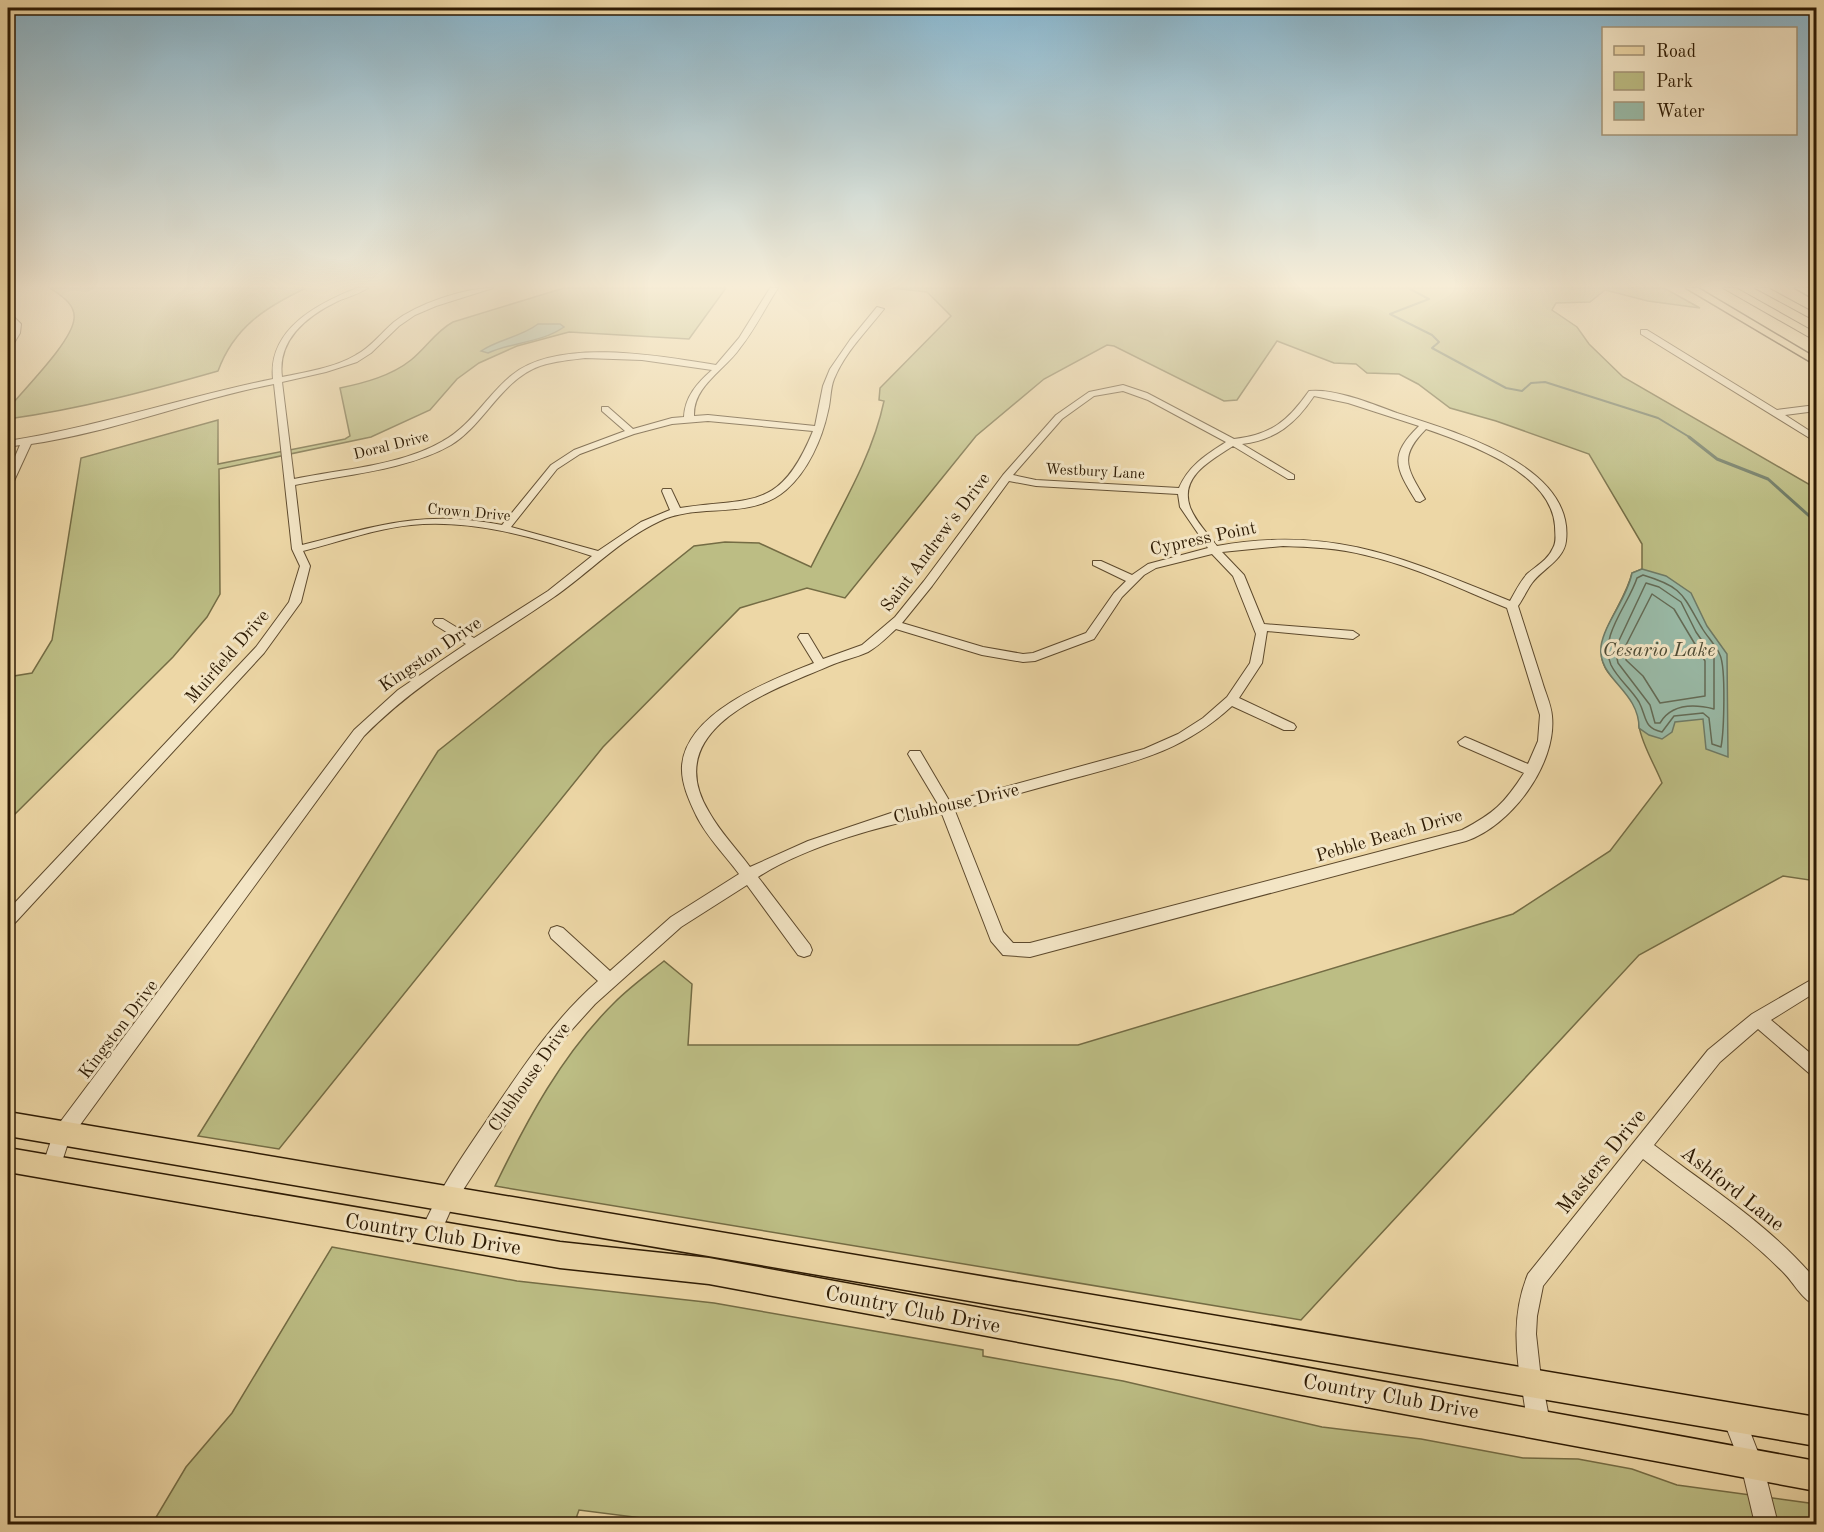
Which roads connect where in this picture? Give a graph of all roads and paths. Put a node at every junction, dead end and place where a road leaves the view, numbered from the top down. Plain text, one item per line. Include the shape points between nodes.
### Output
1 (277, 359) edge
2 (355, 359) edge
3 (552, 359) edge
4 (639, 359) edge
5 (727, 359) edge
6 (841, 359) edge
7 (1689, 359) edge
8 (717, 368) junction
9 (278, 381) junction
10 (1816, 408) edge
11 (605, 409) dead end
12 (1777, 413) junction
13 (689, 418) junction
14 (1425, 426) junction
15 (818, 429) junction
16 (631, 432) junction
17 (1816, 439) edge
18 (27, 441) junction
19 (1233, 442) junction
20 (8, 444) edge
21 (1006, 477) junction
22 (1291, 477) dead end
23 (8, 483) edge
24 (290, 483) junction
25 (667, 491) dead end
26 (1183, 491) junction
27 (1420, 499) dead end
28 (676, 512) junction
29 (505, 528) junction
30 (297, 549) junction
31 (1215, 551) junction
32 (601, 556) junction
33 (1097, 562) dead end
34 (1133, 580) junction
35 (1512, 606) junction
36 (439, 622) dead end
37 (896, 625) junction
38 (1260, 627) junction
39 (1353, 635) dead end
40 (804, 637) dead end
41 (475, 644) junction
42 (821, 665) junction
43 (1231, 700) junction
44 (1289, 726) dead end
45 (1465, 742) dead end
46 (915, 754) dead end
47 (1532, 771) junction
48 (947, 808) junction
49 (747, 876) junction
50 (8, 920) edge
51 (557, 933) dead end
52 (804, 950) dead end
53 (609, 981) junction
54 (1816, 984) edge
55 (1758, 1018) junction
56 (1816, 1068) edge
57 (8, 1124) edge
58 (61, 1135) junction
59 (1642, 1147) junction
60 (8, 1160) edge
61 (51, 1167) junction
62 (445, 1200) junction
63 (430, 1234) junction
64 (1816, 1294) edge
65 (1531, 1382) junction
66 (1734, 1419) junction
67 (1539, 1423) junction
68 (1816, 1432) edge
69 (1752, 1465) junction
70 (1816, 1476) edge
71 (1767, 1524) edge

1 - 9 street, Muirfield Drive
2 - 9 street
3 - 24 street, Doral Drive via 520,372 460,435 442,446
4 - 8 street, Doral Drive
5 - 8 street
6 - 15 street, Kingston Drive via 830,381
7 - 12 street
8 - 13 street via 690,403
9 - 18 street via 112,425
9 - 24 street, Muirfield Drive
10 - 12 street
11 - 16 street
12 - 17 street
13 - 15 street
13 - 16 street
14 - 19 street via 1339,397 1312,393 1286,425 1250,440
14 - 27 street via 1407,442 1401,458
14 - 35 street via 1488,449 1514,464 1556,507 1562,524 1560,545
15 - 28 street, Kingston Drive via 797,470 780,490 752,502
16 - 29 street via 577,452 554,467
18 - 20 street
18 - 23 street
19 - 21 street, Saint Andrew's Drive via 1139,393 1108,388 1067,412
19 - 22 street, Saint Andrew's Drive
19 - 26 street via 1200,463 1188,476
21 - 26 street, Westbury Lane via 1036,483
21 - 37 street, Saint Andrew's Drive
24 - 30 street, Muirfield Drive
25 - 28 street
26 - 31 street, Clubhouse Drive via 1185,507
28 - 32 street, Kingston Drive via 641,525
29 - 30 street, Crown Drive via 426,521
29 - 32 street, Crown Drive
30 - 50 street, Muirfield Drive via 305,566 295,602 260,650
31 - 34 street, Cypress Point via 1152,566
31 - 35 street, Cypress Point via 1278,542 1354,549
31 - 38 street, Clubhouse Drive via 1238,575
32 - 41 street, Kingston Drive
33 - 34 street
34 - 37 street, Cypress Point via 1090,636 1035,657 982,651
35 - 47 street, Pebble Beach Drive via 1546,715 1545,741
36 - 41 street
37 - 42 street, Saint Andrew's Drive via 861,650
38 - 39 street
38 - 43 street, Clubhouse Drive via 1256,663
40 - 42 street
41 - 58 street, Kingston Drive via 400,693 358,733
42 - 49 street, Saint Andrew's Drive via 734,706 704,731 689,762 691,790
43 - 44 street
43 - 48 street, Clubhouse Drive via 1191,732 1148,753
45 - 47 street
46 - 48 street, Pebble Beach Drive
47 - 48 street, Pebble Beach Drive via 1512,803 1492,821 1466,835 1030,950 1009,950 997,936
48 - 49 street, Clubhouse Drive via 896,817 813,845
49 - 52 street, Saint Andrew's Drive
49 - 53 street, Clubhouse Drive via 676,922
51 - 53 street
53 - 62 street, Clubhouse Drive via 575,1014 536,1062
54 - 55 street, Masters Drive
55 - 56 street
55 - 59 street, Masters Drive via 1714,1056
57 - 58 main road, Country Club Drive
58 - 61 street, Kingston Drive
58 - 62 main road, Country Club Drive
59 - 64 street, Ashford Lane via 1800,1272
59 - 65 street, Masters Drive via 1535,1281 1524,1328
60 - 61 main road, Country Club Drive
61 - 63 main road, Country Club Drive
62 - 63 street, Clubhouse Drive
62 - 65 main road, Country Club Drive
63 - 67 main road, Country Club Drive via 560,1255 709,1270
65 - 66 main road, Country Club Drive
65 - 67 street, Masters Drive
66 - 68 main road, Country Club Drive
66 - 69 street
67 - 69 main road, Country Club Drive
69 - 70 main road, Country Club Drive
69 - 71 street

